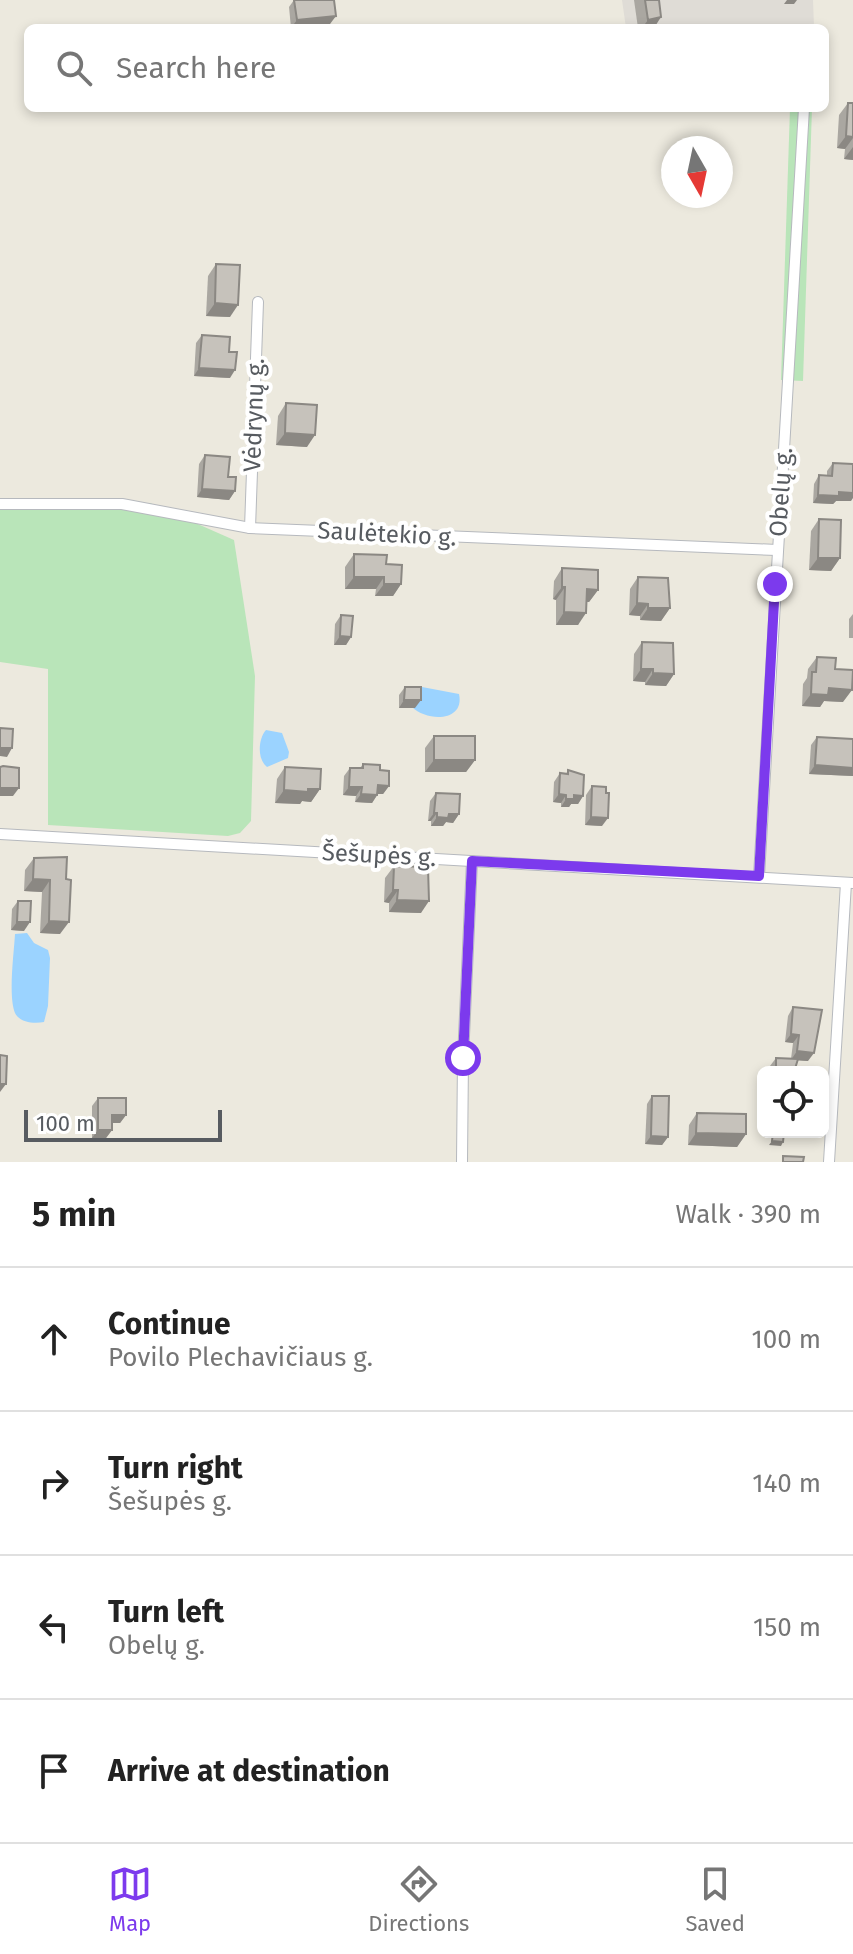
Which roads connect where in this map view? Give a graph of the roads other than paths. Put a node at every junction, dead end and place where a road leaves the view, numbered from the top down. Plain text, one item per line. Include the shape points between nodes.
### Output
1 (804, 112) edge
2 (258, 302) dead end
3 (0, 504) edge
4 (250, 528) junction
5 (777, 550) junction
6 (0, 834) edge
7 (472, 861) junction
8 (759, 876) junction
9 (850, 883) edge
10 (462, 1162) edge
11 (829, 1162) edge

1 - 5 street, Obelų g.
2 - 4 street, Vėdrynų g.
3 - 4 street, Saulėtekio g. via 122,504
4 - 5 street, Saulėtekio g.
5 - 8 street, Obelų g.
6 - 7 street, Šešupės g.
7 - 8 street, Šešupės g.
7 - 10 street
8 - 9 street, Šešupės g.
9 - 11 street

